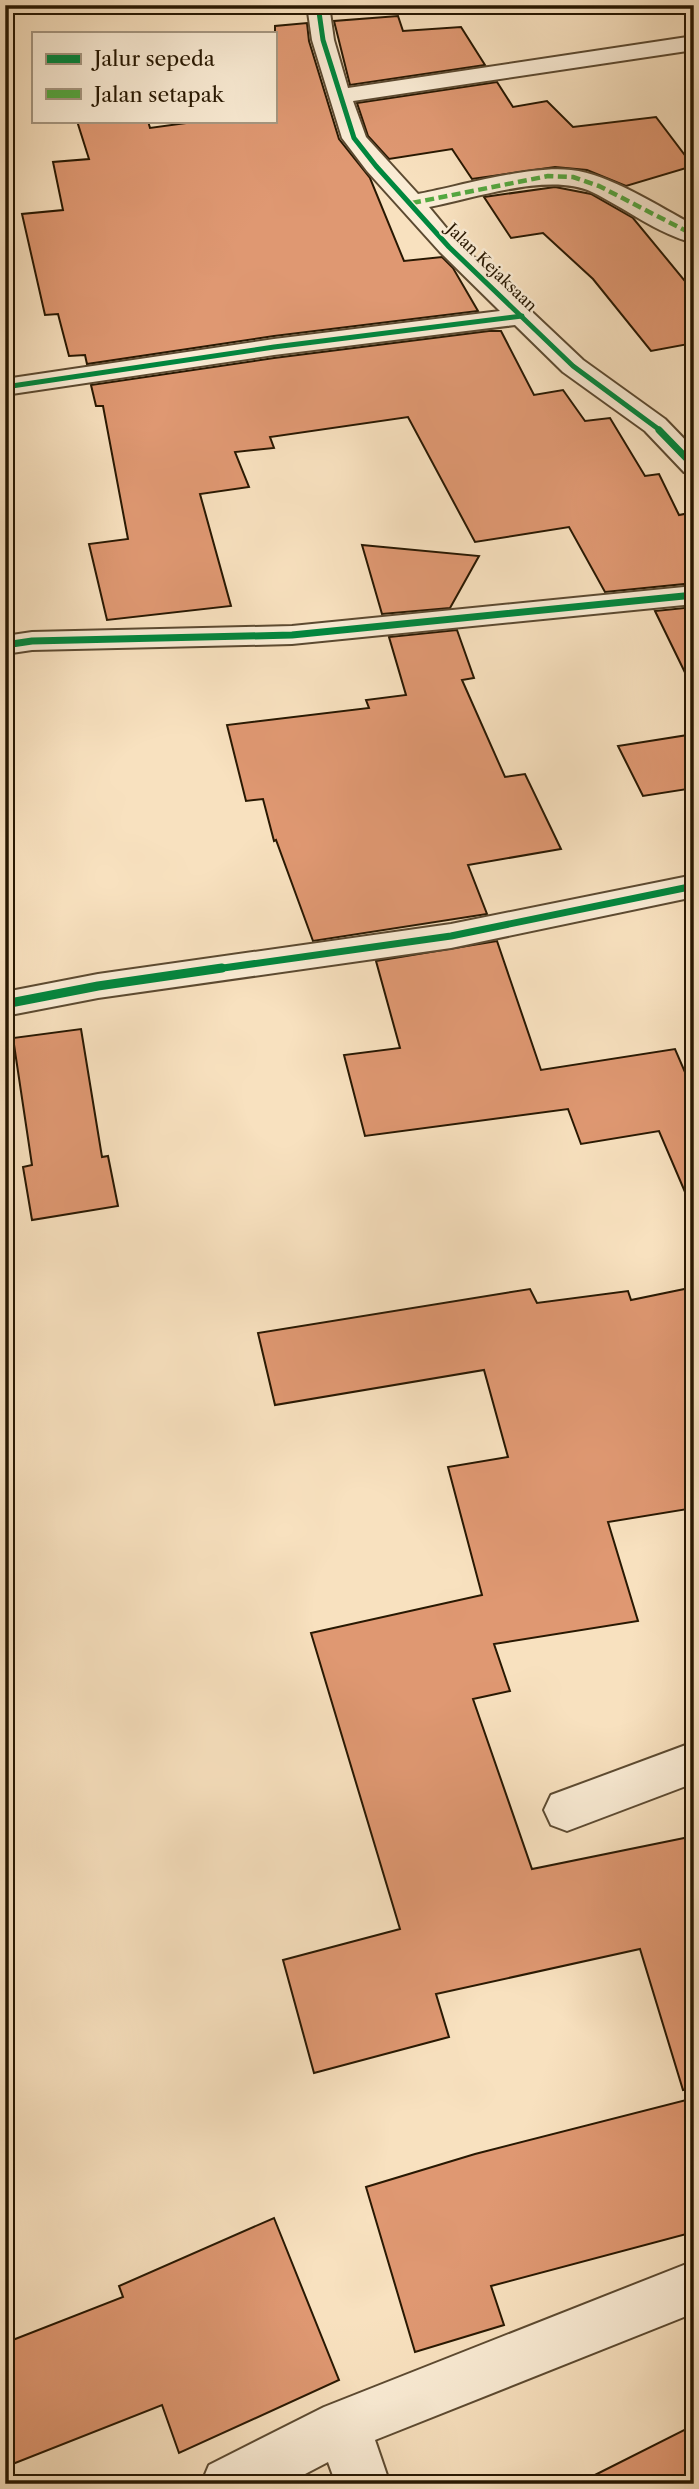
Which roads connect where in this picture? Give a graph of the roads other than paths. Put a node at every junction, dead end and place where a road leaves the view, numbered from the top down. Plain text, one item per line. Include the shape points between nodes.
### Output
1 (318, 5) edge
2 (694, 43) edge
3 (339, 96) junction
4 (412, 204) junction
5 (694, 235) edge
6 (522, 316) junction
7 (5, 387) edge
8 (694, 466) edge
9 (694, 594) edge
10 (5, 645) edge
11 (694, 886) edge
12 (5, 1004) edge
13 (694, 1762) edge
14 (567, 1810) dead end
15 (694, 2287) edge
16 (343, 2426) junction
17 (228, 2484) edge
18 (362, 2484) edge

1 - 3 street, Jalan Kejaksaan
2 - 3 street
3 - 4 street, Jalan Kejaksaan via 354,138
4 - 5 street via 548,176 573,177
4 - 6 street, Jalan Kejaksaan via 449,247
6 - 7 street
6 - 8 street, Jalan Kejaksaan via 573,366 655,425
9 - 10 street via 292,635
11 - 12 street via 451,936 98,986
13 - 14 street
15 - 16 street
16 - 17 street
16 - 18 street

